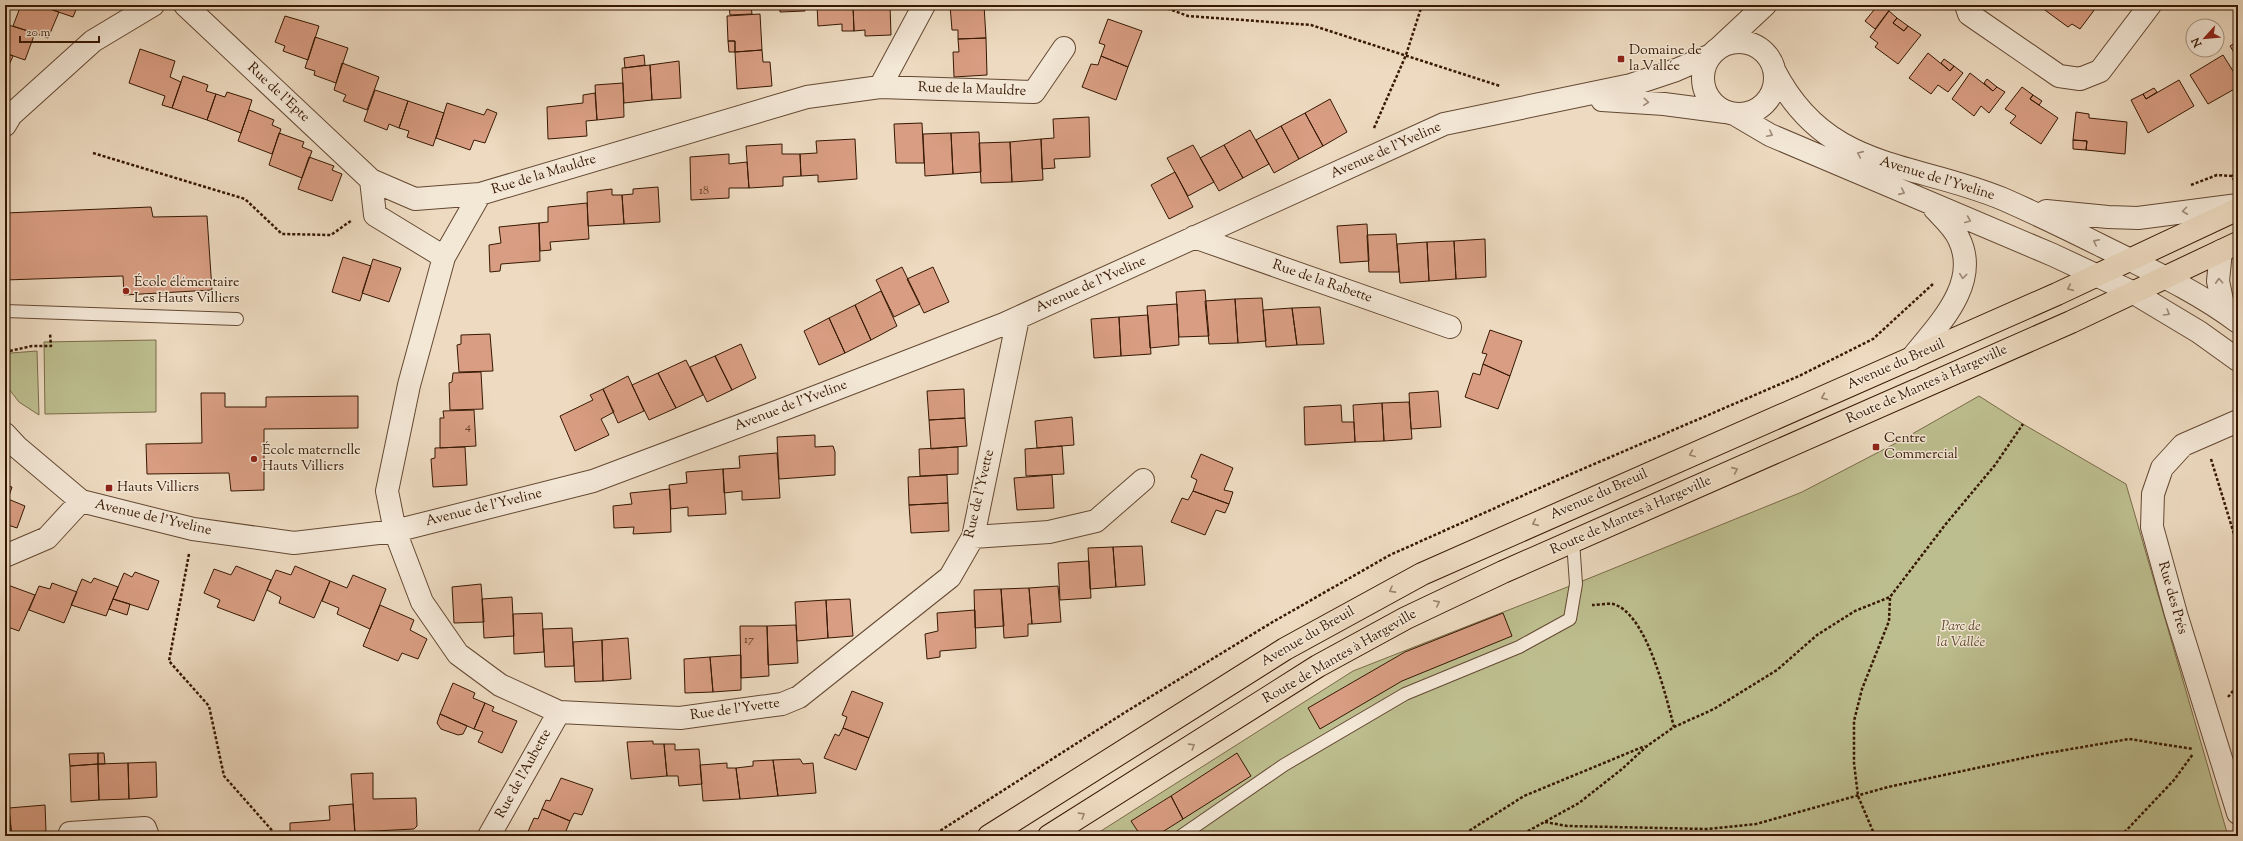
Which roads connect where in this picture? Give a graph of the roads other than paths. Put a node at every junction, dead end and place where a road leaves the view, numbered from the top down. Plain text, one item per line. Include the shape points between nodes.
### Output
1 (153, 5) edge
2 (185, 5) edge
3 (924, 5) edge
4 (1765, 5) edge
5 (1769, 5) edge
6 (1966, 5) edge
7 (2150, 5) edge
8 (1064, 48) dead end
9 (1716, 51) junction
10 (1763, 51) junction
11 (1774, 70) junction
12 (880, 87) junction
13 (1565, 98) junction
14 (1731, 114) junction
15 (5, 125) edge
16 (371, 180) junction
17 (480, 194) junction
18 (1932, 205) junction
19 (2016, 205) junction
20 (2238, 205) edge
21 (2238, 209) edge
22 (1194, 238) junction
23 (2230, 247) edge
24 (444, 257) junction
25 (2131, 260) junction
26 (2096, 276) junction
27 (2167, 278) junction
28 (2134, 293) junction
29 (5, 311) edge
30 (2231, 316) edge
31 (1018, 318) junction
32 (237, 319) dead end
33 (1450, 327) dead end
34 (1911, 359) junction
35 (2238, 360) edge
36 (2238, 421) edge
37 (5, 434) edge
38 (1144, 480) dead end
39 (81, 501) junction
40 (395, 531) junction
41 (973, 538) junction
42 (1573, 541) junction
43 (5, 556) edge
44 (559, 712) junction
45 (2238, 813) edge
46 (69, 836) edge
47 (148, 836) edge
48 (489, 836) edge
49 (989, 836) edge
50 (1049, 836) edge
51 (1181, 836) edge

1 - 15 street via 93,41 11,115
2 - 16 street, Rue de l'Epte
3 - 12 street
4 - 9 street
5 - 10 street via 1762,16 1760,28 1759,39
6 - 7 street via 1969,14 2059,76 2080,79 2100,71
8 - 12 street, Rue de la Mauldre via 1034,92
9 - 10 street via 1731,43 1742,42
9 - 13 street, Avenue de l'Yveline via 1647,81
9 - 14 street via 1705,64 1702,76 1704,87 1712,102
10 - 11 street
11 - 14 street via 1773,92 1766,102 1758,110 1747,114
19 -> 11 street, Avenue de l'Yveline via 1958,182 1898,168 1844,147 1821,131 1805,114 1786,91
12 - 17 street, Rue de la Mauldre via 807,96
13 -> 14 street, Avenue de l'Yveline via 1643,102
13 - 22 street, Avenue de l'Yveline via 1444,124
14 -> 18 street, Avenue de l'Yveline via 1770,135
16 - 17 street, Rue de l'Epte via 414,199
16 - 24 street via 375,215
17 - 24 street, Rue de la Mauldre
18 -> 26 street, Avenue de l'Yveline via 2053,255
18 -> 34 street via 1959,238 1964,256 1964,280 1957,298
20 -> 19 street via 2138,218 2072,215
25 -> 19 street, Avenue de l'Yveline via 2057,222
21 - 25 main road, Avenue du Breuil
22 - 31 street, Avenue de l'Yveline
22 - 33 street, Rue de la Rabette
23 - 27 main road, Route de Mantes à Hargeville
30 -> 23 street via 2218,281
24 - 40 street, Rue de la Mauldre via 409,385 387,491
25 - 26 main road, Avenue du Breuil
25 - 27 street, Avenue de l'Yveline
26 - 28 street, Avenue de l'Yveline
26 -> 34 main road, Avenue du Breuil
27 - 28 main road, Route de Mantes à Hargeville
27 - 30 street, Avenue de l'Yveline
28 -> 35 street, Avenue de l'Yveline via 2199,332
42 -> 28 main road, Route de Mantes à Hargeville
29 - 32 lane
31 - 40 street, Avenue de l'Yveline via 593,481
31 - 41 street, Rue de l'Yvette
34 -> 49 main road, Avenue du Breuil via 1422,574 1285,649
36 - 45 street, Rue des Prés via 2183,446 2162,468 2153,494 2152,526 2176,614
37 - 39 street, Avenue de l'Yveline
38 - 41 street via 1096,522 1049,532
39 - 40 street, Avenue de l'Yveline via 193,530 294,543
39 - 43 street via 47,538
40 - 44 street, Rue de l'Yvette via 422,602 458,654 500,686
41 - 44 street, Rue de l'Yvette via 950,577 799,697 782,704 680,718
50 -> 42 main road, Route de Mantes à Hargeville via 1272,694 1357,644 1459,592
42 - 51 lane via 1576,584 1570,618 1519,647 1405,694 1284,765
44 - 48 street, Rue de l'Aubette
46 - 47 street via 70,833 145,828

